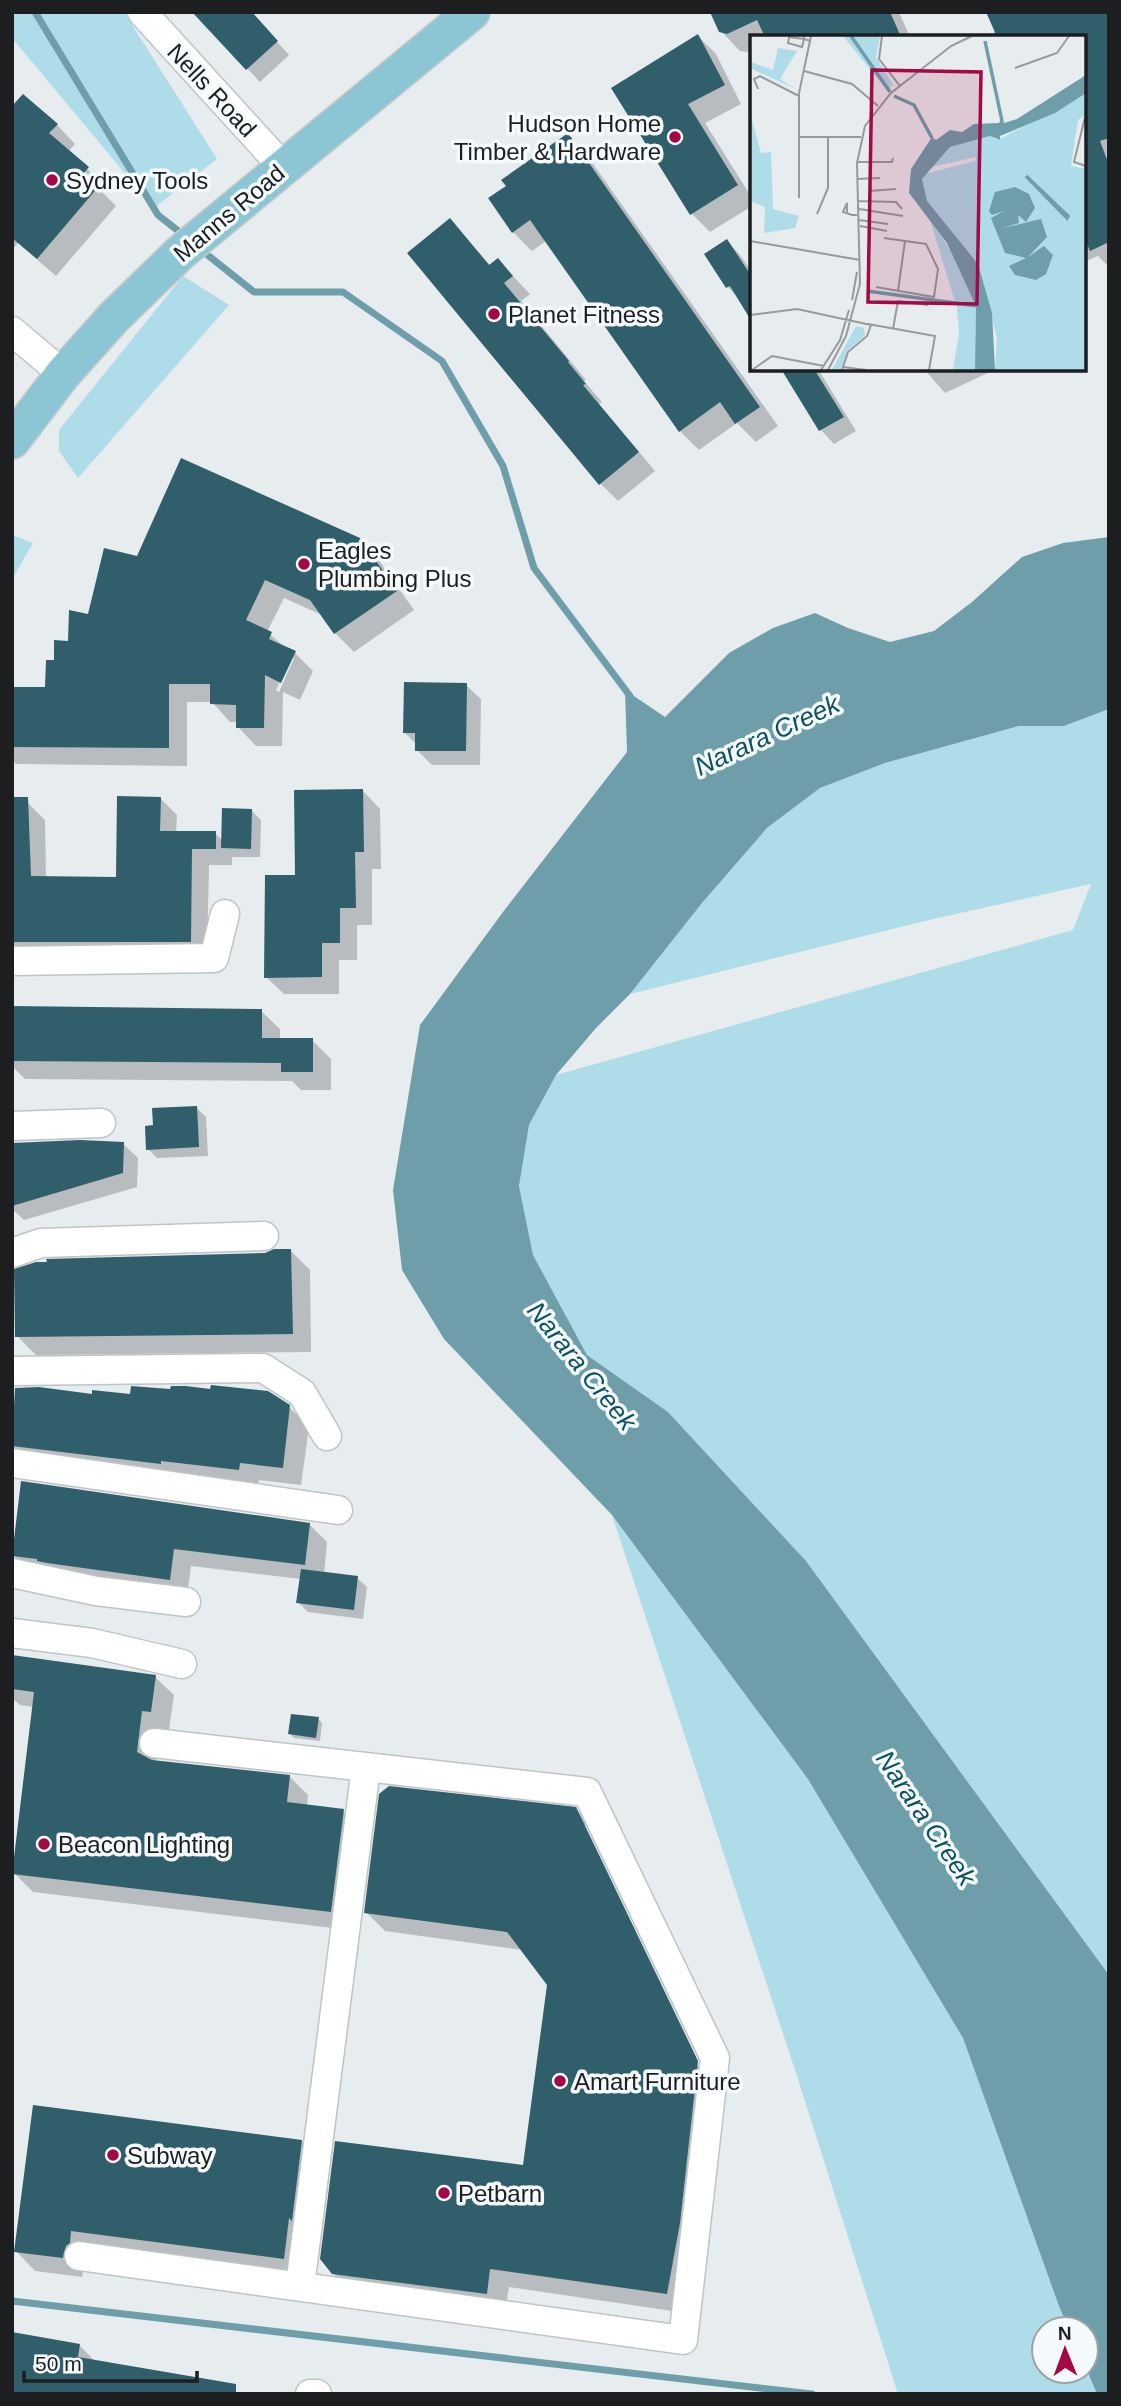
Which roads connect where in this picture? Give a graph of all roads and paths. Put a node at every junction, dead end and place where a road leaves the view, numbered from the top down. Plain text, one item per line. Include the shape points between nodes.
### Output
1 (142, 12) edge
2 (472, 12) edge
3 (283, 167) junction
4 (12, 331) edge
5 (63, 374) junction
6 (12, 441) edge
7 (225, 914) dead end
8 (12, 961) edge
9 (101, 1122) dead end
10 (12, 1126) edge
11 (264, 1236) dead end
12 (12, 1253) edge
13 (12, 1371) edge
14 (327, 1436) dead end
15 (12, 1463) edge
16 (338, 1510) dead end
17 (12, 1573) edge
18 (186, 1602) dead end
19 (12, 1633) edge
20 (183, 1664) dead end
21 (154, 1743) dead end
22 (366, 1767) junction
23 (79, 2256) dead end
24 (300, 2286) junction
25 (310, 2394) edge
26 (317, 2394) edge

1 - 3 street, Nells Road
2 - 3 main road, Manns Road
3 - 5 main road, Manns Road via 190,243
4 - 5 street
5 - 6 main road, Manns Road
7 - 8 street via 214,958
9 - 10 street
11 - 12 street via 41,1242
13 - 14 street via 263,1368 302,1393
15 - 16 street
17 - 18 street via 96,1591
19 - 20 street via 92,1643
21 - 22 street
22 - 24 street
22 - 24 street via 587,1792 715,2058 683,2340
23 - 24 street
25 - 26 street

